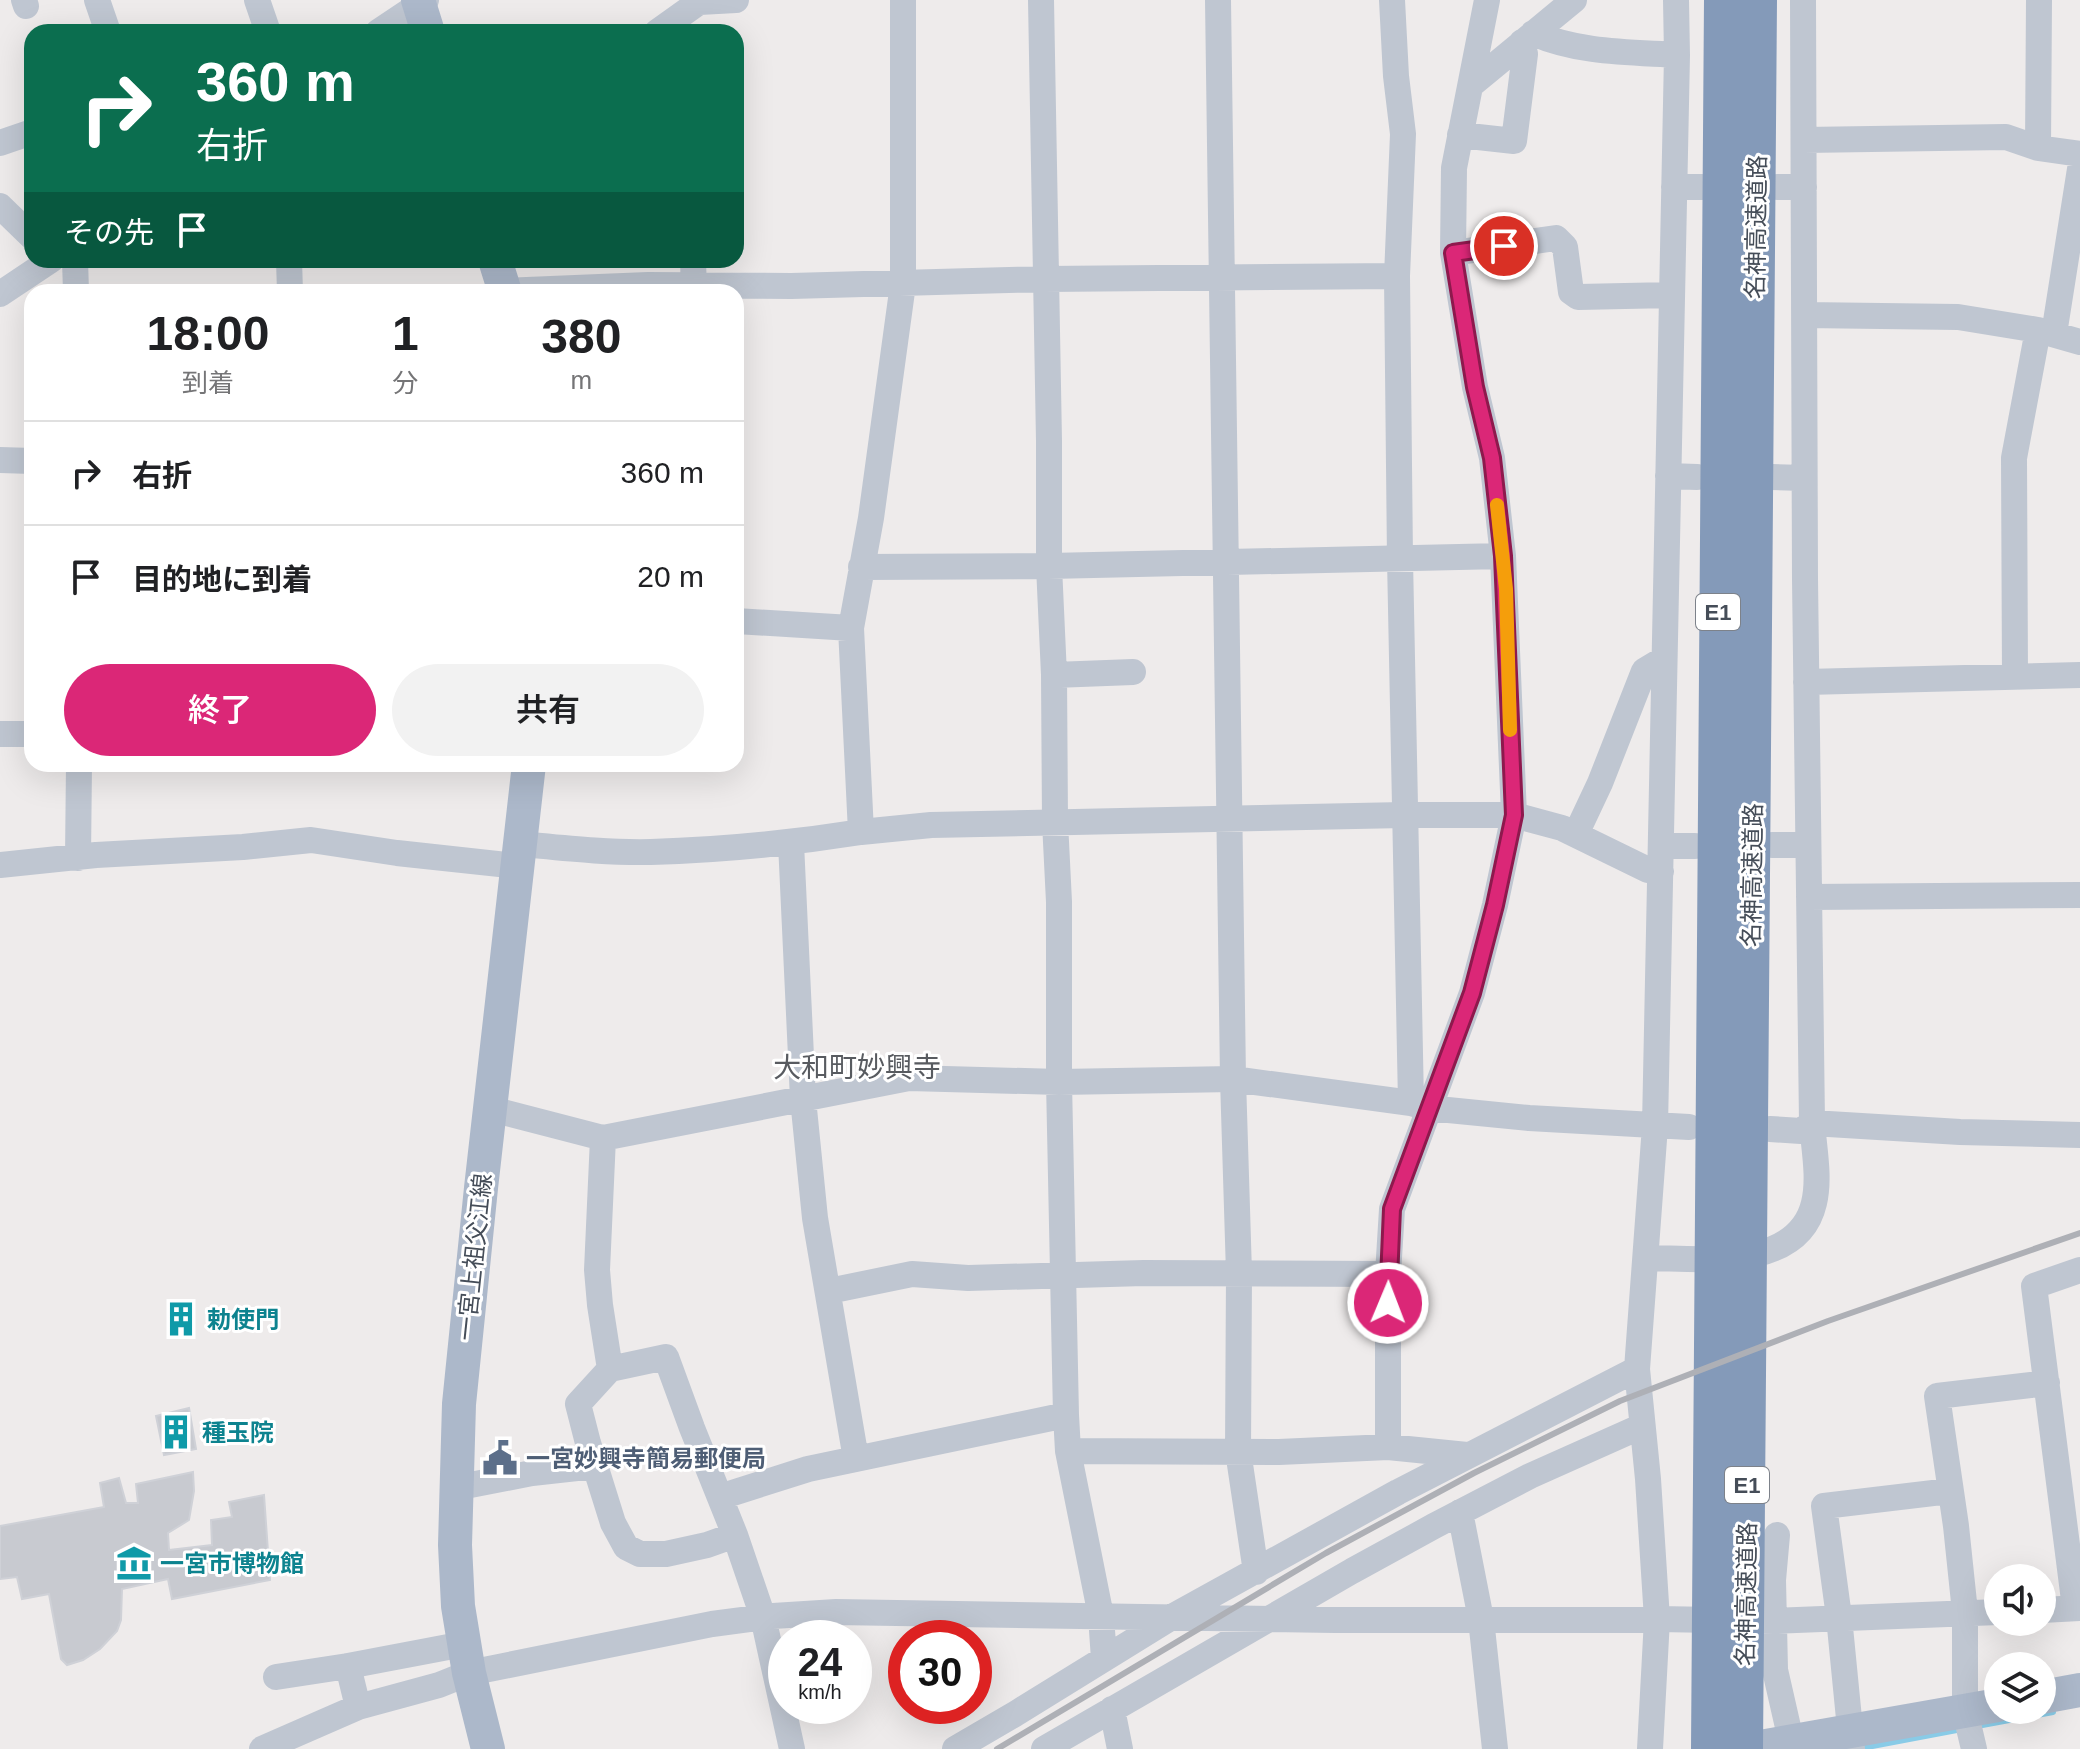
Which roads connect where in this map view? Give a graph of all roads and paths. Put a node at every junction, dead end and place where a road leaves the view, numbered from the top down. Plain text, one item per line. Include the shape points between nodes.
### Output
1 (97, 0) edge
2 (257, 0) edge
3 (736, 0) edge
4 (903, 0) edge
5 (1041, 0) edge
6 (1218, 0) edge
7 (1392, 0) edge
8 (1487, 0) edge
9 (1574, 0) edge
10 (1676, 0) edge
11 (1723, 0) edge
12 (1758, 0) edge
13 (1803, 0) edge
14 (2039, 0) edge
15 (423, 9) edge
16 (693, 12) edge
17 (105, 24) edge
18 (265, 24) edge
19 (394, 24) edge
20 (671, 24) edge
21 (1527, 38) junction
22 (1677, 55) junction
23 (1471, 85) junction
24 (24, 135) edge
25 (1460, 135) junction
26 (1804, 140) junction
27 (0, 143) edge
28 (2038, 148) junction
29 (2080, 154) edge
30 (2080, 169) edge
31 (1674, 187) junction
32 (1702, 187) dead end
33 (1777, 187) dead end
34 (1804, 187) junction
35 (0, 206) edge
36 (24, 229) edge
37 (1453, 253) junction
38 (39, 268) edge
39 (1397, 276) junction
40 (1221, 277) junction
41 (693, 279) edge
42 (1045, 279) junction
43 (656, 284) edge
44 (903, 284) junction
45 (0, 294) edge
46 (1672, 295) junction
47 (1805, 315) junction
48 (2046, 332) junction
49 (2080, 342) edge
50 (0, 460) edge
51 (24, 461) edge
52 (1668, 476) junction
53 (1697, 477) dead end
54 (1772, 477) dead end
55 (1804, 478) junction
56 (1503, 556) junction
57 (1400, 559) junction
58 (1225, 560) junction
59 (1049, 566) junction
60 (861, 567) junction
61 (744, 621) edge
62 (851, 628) junction
63 (1664, 659) junction
64 (1133, 672) dead end
65 (1054, 675) junction
66 (2080, 675) edge
67 (2015, 676) junction
68 (1806, 682) junction
69 (0, 734) edge
70 (24, 734) edge
71 (79, 772) edge
72 (528, 772) edge
73 (1404, 815) junction
74 (1514, 815) junction
75 (1229, 820) junction
76 (1055, 822) junction
77 (861, 832) junction
78 (1576, 834) junction
79 (791, 843) junction
80 (1772, 845) dead end
81 (1808, 845) junction
82 (1695, 846) dead end
83 (519, 855) junction
84 (78, 858) junction
85 (1661, 858) junction
86 (0, 865) edge
87 (2080, 895) edge
88 (1809, 897) junction
89 (1233, 1079) junction
90 (1059, 1082) junction
91 (803, 1099) junction
92 (1419, 1106) junction
93 (491, 1109) junction
94 (1812, 1123) junction
95 (1655, 1126) junction
96 (1689, 1127) dead end
97 (1770, 1129) dead end
98 (2080, 1135) edge
99 (603, 1138) junction
100 (1732, 1222) junction
101 (1646, 1258) junction
102 (2080, 1270) edge
103 (1239, 1273) junction
104 (1388, 1274) junction
105 (1062, 1275) junction
106 (829, 1291) junction
107 (610, 1369) junction
108 (1637, 1369) junction
109 (2047, 1383) junction
110 (1066, 1415) junction
111 (1642, 1426) junction
112 (1388, 1447) junction
113 (1068, 1451) junction
114 (1238, 1451) junction
115 (1467, 1455) junction
116 (856, 1459) junction
117 (595, 1466) junction
118 (455, 1488) junction
119 (1950, 1491) junction
120 (720, 1497) junction
121 (1460, 1512) junction
122 (735, 1535) junction
123 (1777, 1535) dead end
124 (1256, 1572) junction
125 (2078, 1608) edge
126 (2056, 1609) edge
127 (1965, 1612) junction
128 (1984, 1612) edge
129 (1101, 1616) junction
130 (763, 1617) junction
131 (1172, 1617) junction
132 (1839, 1617) junction
133 (1271, 1619) junction
134 (1481, 1619) junction
135 (1657, 1619) junction
136 (1774, 1621) junction
137 (466, 1659) junction
138 (1104, 1659) junction
139 (348, 1666) junction
140 (276, 1677) dead end
141 (2080, 1690) edge
142 (2056, 1694) edge
143 (358, 1707) junction
144 (1112, 1709) junction
145 (1969, 1729) edge
146 (1851, 1740) edge
147 (1792, 1745) edge
148 (262, 1749) edge
149 (488, 1749) edge
150 (792, 1749) edge
151 (955, 1749) edge
152 (1044, 1749) edge
153 (1120, 1749) edge
154 (1495, 1749) edge
155 (1650, 1749) edge
156 (1710, 1749) edge
157 (1747, 1749) edge

1 - 17 street
2 - 18 street
3 - 16 street
4 - 44 street
5 - 42 street
6 - 40 street
7 - 39 street via 1403,134
8 - 23 street
9 - 21 street
10 - 22 street
11 - 100 highway, 名神高速道路 / E1
12 - 100 highway, 名神高速道路 / E1
13 - 26 street
14 - 28 street
15 - 19 street
16 - 20 street
21 - 22 street via 1585,49
21 - 23 street
21 - 25 street via 1514,141
22 - 31 street
23 - 25 street
24 - 27 street
25 - 37 street via 1454,168
26 - 28 street via 2006,137
26 - 34 street
28 - 29 street
30 - 48 street
31 - 32 street
31 - 46 street
33 - 34 street
34 - 47 street
35 - 36 street
37 - 46 street via 1556,238 1565,247 1571,292 1578,297
37 - 56 street via 1492,458
38 - 45 street
39 - 40 street
39 - 57 street
40 - 42 street
40 - 58 street
41 - 43 street
41 - 44 street
42 - 44 street
42 - 59 street
44 - 60 street
46 - 52 street
47 - 48 street via 1958,317
47 - 55 street
48 - 49 street
48 - 67 street via 2014,458
50 - 51 street
52 - 53 street
52 - 63 street
54 - 55 street
55 - 68 street
56 - 57 street
56 - 74 street
57 - 58 street
57 - 73 street
58 - 59 street
58 - 75 street
59 - 60 street
59 - 65 street
60 - 62 street
61 - 62 street
62 - 77 street
63 - 78 street via 1644,671
63 - 85 street
64 - 65 street
65 - 76 street
66 - 67 street
67 - 68 street
68 - 81 street
69 - 70 street
71 - 84 street
72 - 83 main road, 一宮上祖父江線
73 - 74 street
73 - 75 street
73 - 92 street
74 - 78 street
74 - 92 street via 1472,993
75 - 76 street
75 - 89 street
76 - 77 street
76 - 90 street
77 - 79 street
78 - 85 street via 1648,870
79 - 83 street
79 - 91 street
80 - 81 street
81 - 88 street
82 - 85 street
83 - 84 street via 397,853 311,840
83 - 93 main road, 一宮上祖父江線
84 - 86 street
85 - 95 street
87 - 88 street
88 - 94 street
89 - 90 street
89 - 92 street
89 - 103 street
90 - 91 street via 909,1078
90 - 105 street
91 - 99 street
91 - 106 street via 815,1218
92 - 95 street
92 - 104 street via 1392,1209
93 - 99 street
93 - 118 main road, 一宮上祖父江線
94 - 97 street via 1801,1131
94 - 98 street
94 - 101 street via 1814,1202 1794,1238 1739,1258
95 - 96 street
95 - 101 street
99 - 107 street via 597,1270
100 - 156 highway, 名神高速道路 / E1
100 - 157 highway, 名神高速道路 / E1
101 - 108 street
102 - 109 street via 2034,1286
103 - 104 street
103 - 105 street
103 - 114 street
104 - 112 street
105 - 106 street via 912,1274
105 - 110 street
106 - 116 street
107 - 117 street via 578,1404
107 - 120 street via 666,1357
108 - 111 street
108 - 115 street
109 - 119 street via 1937,1396
109 - 125 street
110 - 113 street
110 - 116 street
111 - 121 street
111 - 135 street
112 - 114 street
112 - 115 street
113 - 114 street
113 - 129 street
114 - 124 street
115 - 124 street
116 - 120 street
117 - 118 street
117 - 122 street via 613,1523 626,1547 640,1554 666,1554
118 - 137 main road, 一宮上祖父江線 via 458,1606
119 - 127 street
119 - 132 street via 1824,1506
120 - 122 street
121 - 133 street
121 - 134 street
122 - 130 street
123 - 136 street
124 - 131 street
125 - 126 street
127 - 128 street
127 - 132 street
127 - 145 street
129 - 130 street via 836,1612
129 - 131 street
129 - 138 street
130 - 137 street
130 - 150 street
131 - 133 street
131 - 138 street
132 - 136 street
132 - 146 street
133 - 134 street
133 - 144 street
134 - 135 street
134 - 154 street
135 - 136 street
135 - 155 street
136 - 147 street via 1775,1670
137 - 139 street
137 - 143 street via 439,1685
137 - 149 main road, 一宮上祖父江線
138 - 151 street
139 - 140 street
139 - 143 street
141 - 142 main road
143 - 148 street
144 - 152 street
144 - 153 street
145 - 146 main road
146 - 147 main road
147 - 157 main road

